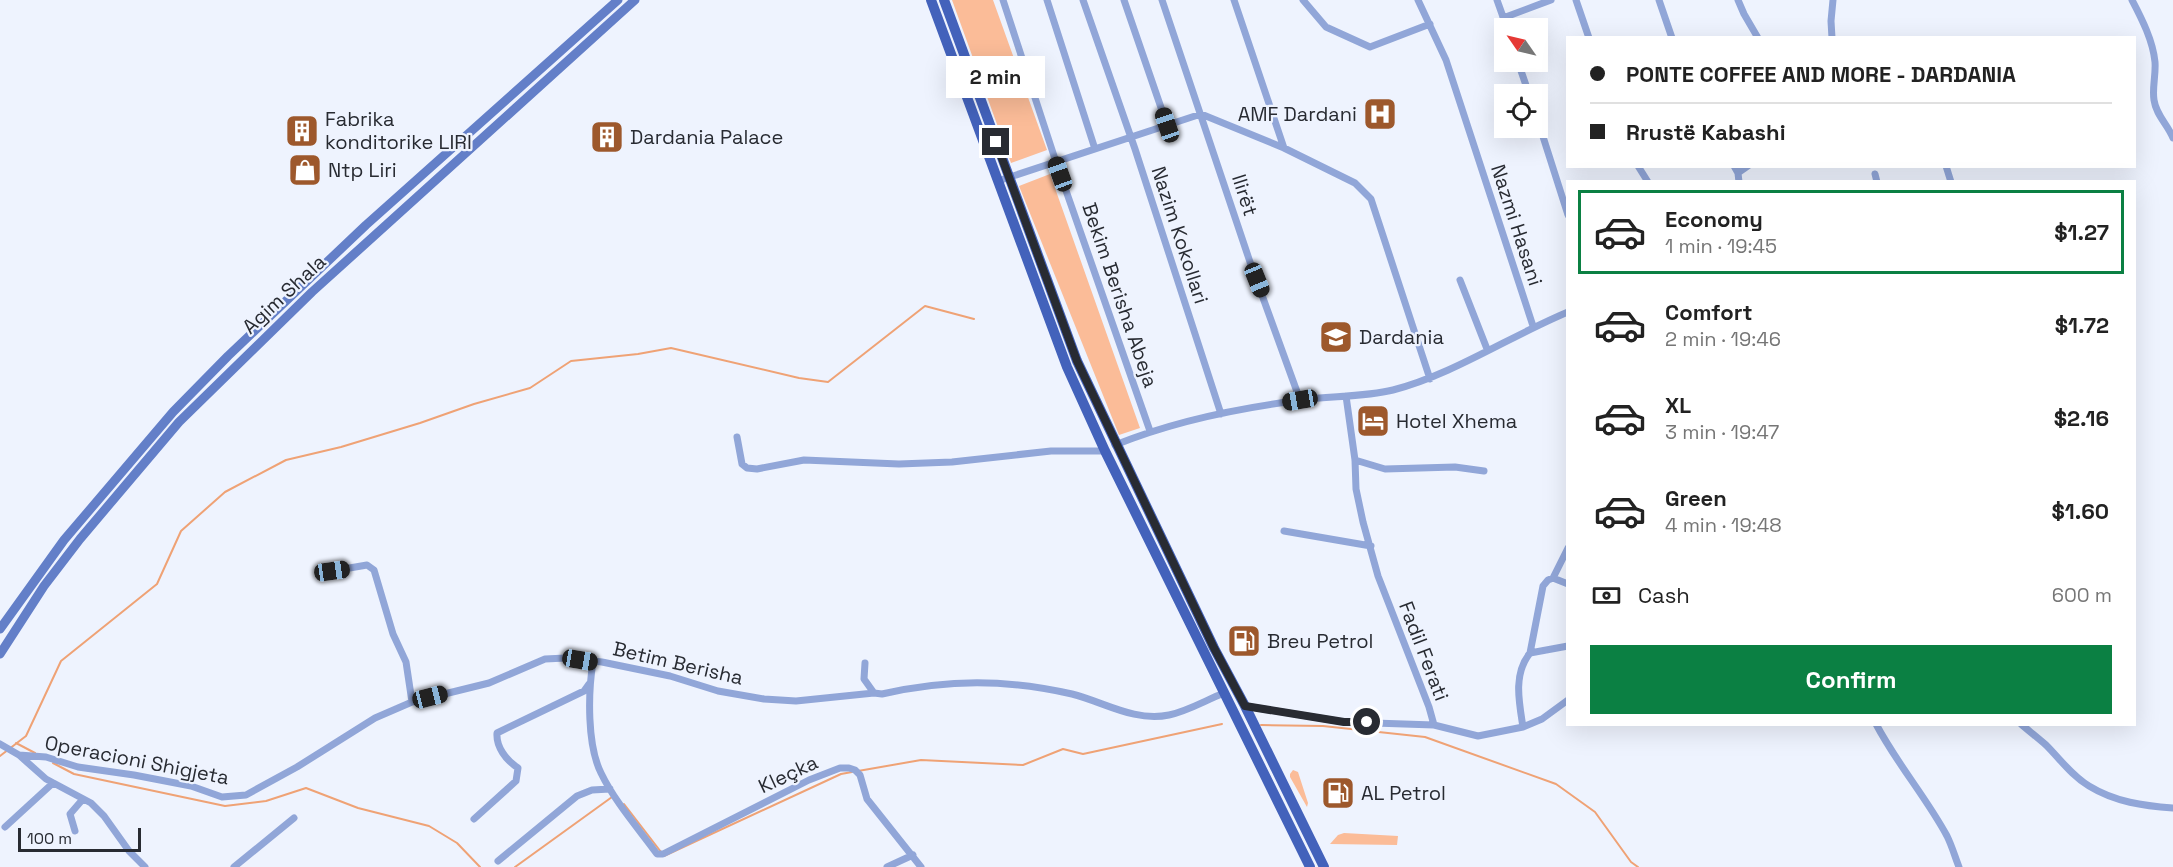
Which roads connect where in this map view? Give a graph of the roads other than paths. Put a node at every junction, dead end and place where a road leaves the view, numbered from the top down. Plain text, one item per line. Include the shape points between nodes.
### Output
1 (618, 0) edge
2 (635, 0) edge
3 (931, 0) edge
4 (944, 0) edge
5 (1003, 0) edge
6 (1047, 0) edge
7 (1083, 0) edge
8 (1124, 0) edge
9 (1162, 0) edge
10 (1234, 0) edge
11 (1303, 0) edge
12 (1418, 0) edge
13 (1497, 0) edge
14 (1551, 0) edge
15 (1576, 0) edge
16 (1659, 0) edge
17 (1738, 0) edge
18 (1833, 0) edge
19 (2132, 0) edge
20 (1503, 18) joint
21 (1430, 24) junction
22 (1588, 36) edge
23 (1671, 36) edge
24 (1757, 36) edge
25 (1832, 36) edge
26 (1201, 114) junction
27 (1167, 125) junction
28 (1131, 138) junction
29 (1543, 138) edge
30 (2173, 138) edge
31 (1284, 148) junction
32 (1095, 149) junction
33 (1056, 162) junction
34 (1009, 176) junction
35 (998, 181) junction
36 (1566, 209) edge
37 (1460, 280) dead end
38 (1566, 313) edge
39 (1533, 326) junction
40 (1487, 350) junction
41 (1430, 379) junction
42 (1346, 396) junction
43 (1300, 400) junction
44 (1221, 414) junction
45 (1150, 431) junction
46 (737, 437) dead end
47 (1115, 445) junction
48 (1105, 451) junction
49 (1355, 460) junction
50 (1484, 471) dead end
51 (1284, 531) dead end
52 (1371, 546) junction
53 (1566, 552) edge
54 (332, 571) dead end
55 (1553, 578) junction
56 (1566, 583) edge
57 (0, 629) edge
58 (1566, 646) edge
59 (1530, 653) junction
60 (0, 654) edge
61 (593, 662) junction
62 (865, 663) dead end
63 (590, 684) junction
64 (874, 693) junction
65 (1224, 693) junction
66 (1566, 701) edge
67 (412, 702) junction
68 (1245, 706) junction
69 (1434, 725) junction
70 (1877, 726) edge
71 (2023, 726) edge
72 (1523, 727) junction
73 (0, 744) edge
74 (18, 755) junction
75 (52, 783) junction
76 (268, 783) joint
77 (610, 789) junction
78 (82, 799) junction
79 (2173, 808) edge
80 (294, 818) dead end
81 (474, 819) dead end
82 (5, 827) dead end
83 (75, 831) dead end
84 (913, 855) junction
85 (498, 861) dead end
86 (145, 867) edge
87 (234, 867) edge
88 (887, 867) edge
89 (921, 867) edge
90 (1310, 867) edge
91 (1324, 867) edge
92 (1959, 867) edge

1 - 57 main road, Agim Shala via 366,225 212,372 64,540
2 - 60 main road, Agim Shala via 312,292 179,422 66,558
3 - 35 main road
4 - 34 main road
5 - 33 street, Bekim Berisha Abeja
6 - 32 street
7 - 28 street, Nazim Kokollari
8 - 27 street
9 - 26 street, Ilirët
10 - 31 street
11 - 21 street via 1326,27 1370,47
12 - 21 street, Nazmi Hasani
13 - 20 street
14 - 20 street
15 - 22 street
16 - 23 street
17 - 24 street
18 - 25 street
19 - 30 street via 2155,62 2153,99
21 - 39 street, Nazmi Hasani via 1446,60
26 - 27 street
26 - 31 street
26 - 43 street, Ilirët
27 - 28 street
28 - 32 street
28 - 44 street, Nazim Kokollari
29 - 36 street
31 - 41 street via 1354,183 1371,199
32 - 33 street
33 - 34 street
33 - 45 street, Bekim Berisha Abeja
34 - 35 street
34 - 47 main road via 1077,361
35 - 48 main road via 1067,367
37 - 40 street
38 - 39 street
39 - 40 street
40 - 41 street
41 - 42 street via 1390,391
42 - 43 street
42 - 49 street, Fadil Ferati
43 - 44 street
44 - 45 street
45 - 47 street
46 - 48 street via 742,464 757,469 804,460 899,464 1052,451
47 - 68 main road
48 - 65 main road
49 - 50 street via 1385,469 1455,467
49 - 52 street, Fadil Ferati via 1356,489
51 - 52 street
52 - 69 street, Fadil Ferati via 1378,576
53 - 55 street
54 - 67 street via 367,566 374,570 393,634 406,662
55 - 56 street
55 - 59 street via 1543,586
58 - 59 street
59 - 72 street via 1519,679
61 - 63 street
61 - 64 street, Betim Berisha via 764,699 796,701
61 - 67 street, Betim Berisha via 545,659 489,683
62 - 64 street via 864,679
63 - 77 street via 592,742
63 - 81 street via 584,691 496,733 502,752 518,768 518,774 516,781
64 - 65 street, Betim Berisha via 955,682 995,682 1074,695 1127,713 1149,716 1168,715
65 - 90 main road
66 - 72 street, Fadil Ferati
67 - 76 street, Betim Berisha via 375,718
68 - 69 street via 1344,722
68 - 91 main road
69 - 72 street, Fadil Ferati via 1478,736
70 - 92 street via 1948,838
71 - 79 street via 2088,786 2143,806
73 - 74 street, Operacioni Shigjeta
74 - 75 street
74 - 76 street, Operacioni Shigjeta via 46,757 222,796 246,795
75 - 78 street
75 - 82 street
77 - 84 street, Kleçka via 657,854 663,854 801,784 840,768 855,770 867,799
77 - 85 street via 577,796
78 - 83 street via 70,814
78 - 86 street via 104,816
80 - 87 street
84 - 88 street
84 - 89 street, Kleçka

